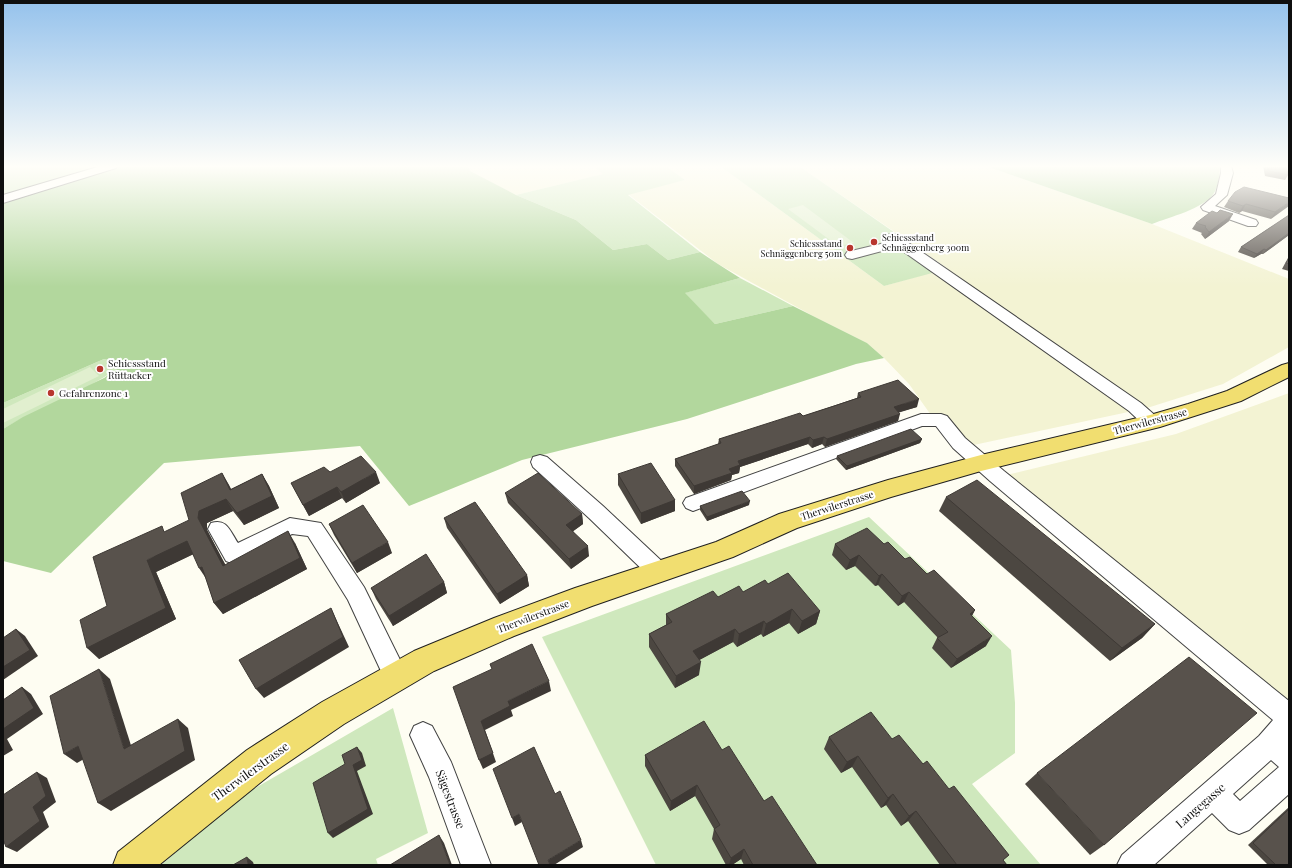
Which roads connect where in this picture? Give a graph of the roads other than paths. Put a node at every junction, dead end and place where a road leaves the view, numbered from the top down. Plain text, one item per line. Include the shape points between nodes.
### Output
1 (1209, 207) edge
2 (1252, 223) dead end
3 (852, 255) dead end
4 (1289, 369) edge
5 (1152, 422) junction
6 (540, 462) dead end
7 (981, 463) junction
8 (693, 503) dead end
9 (218, 529) dead end
10 (659, 572) junction
11 (396, 676) junction
12 (1289, 717) edge
13 (1289, 722) edge
14 (423, 735) dead end
15 (1276, 748) edge
16 (1289, 776) edge
17 (1213, 794) junction
18 (131, 865) edge
19 (476, 865) edge
20 (1132, 865) edge

1 - 2 street
3 - 5 street via 896,241 1135,407
4 - 5 main road, Therwilerstrasse via 1234,396
5 - 7 main road, Therwilerstrasse
6 - 10 street
7 - 8 street via 959,443 941,420 921,420
7 - 10 main road, Therwilerstrasse via 788,521 724,550
7 - 12 street
9 - 11 street via 234,555 290,526 314,528 356,594
10 - 11 main road, Therwilerstrasse via 585,596 504,627 424,661
11 - 18 main road, Therwilerstrasse via 333,713 259,762
13 - 15 street, Langegasse
14 - 19 street, Sägestrasse via 441,772
15 - 17 street, Langegasse
16 - 17 street via 1239,820
17 - 20 street, Langegasse

